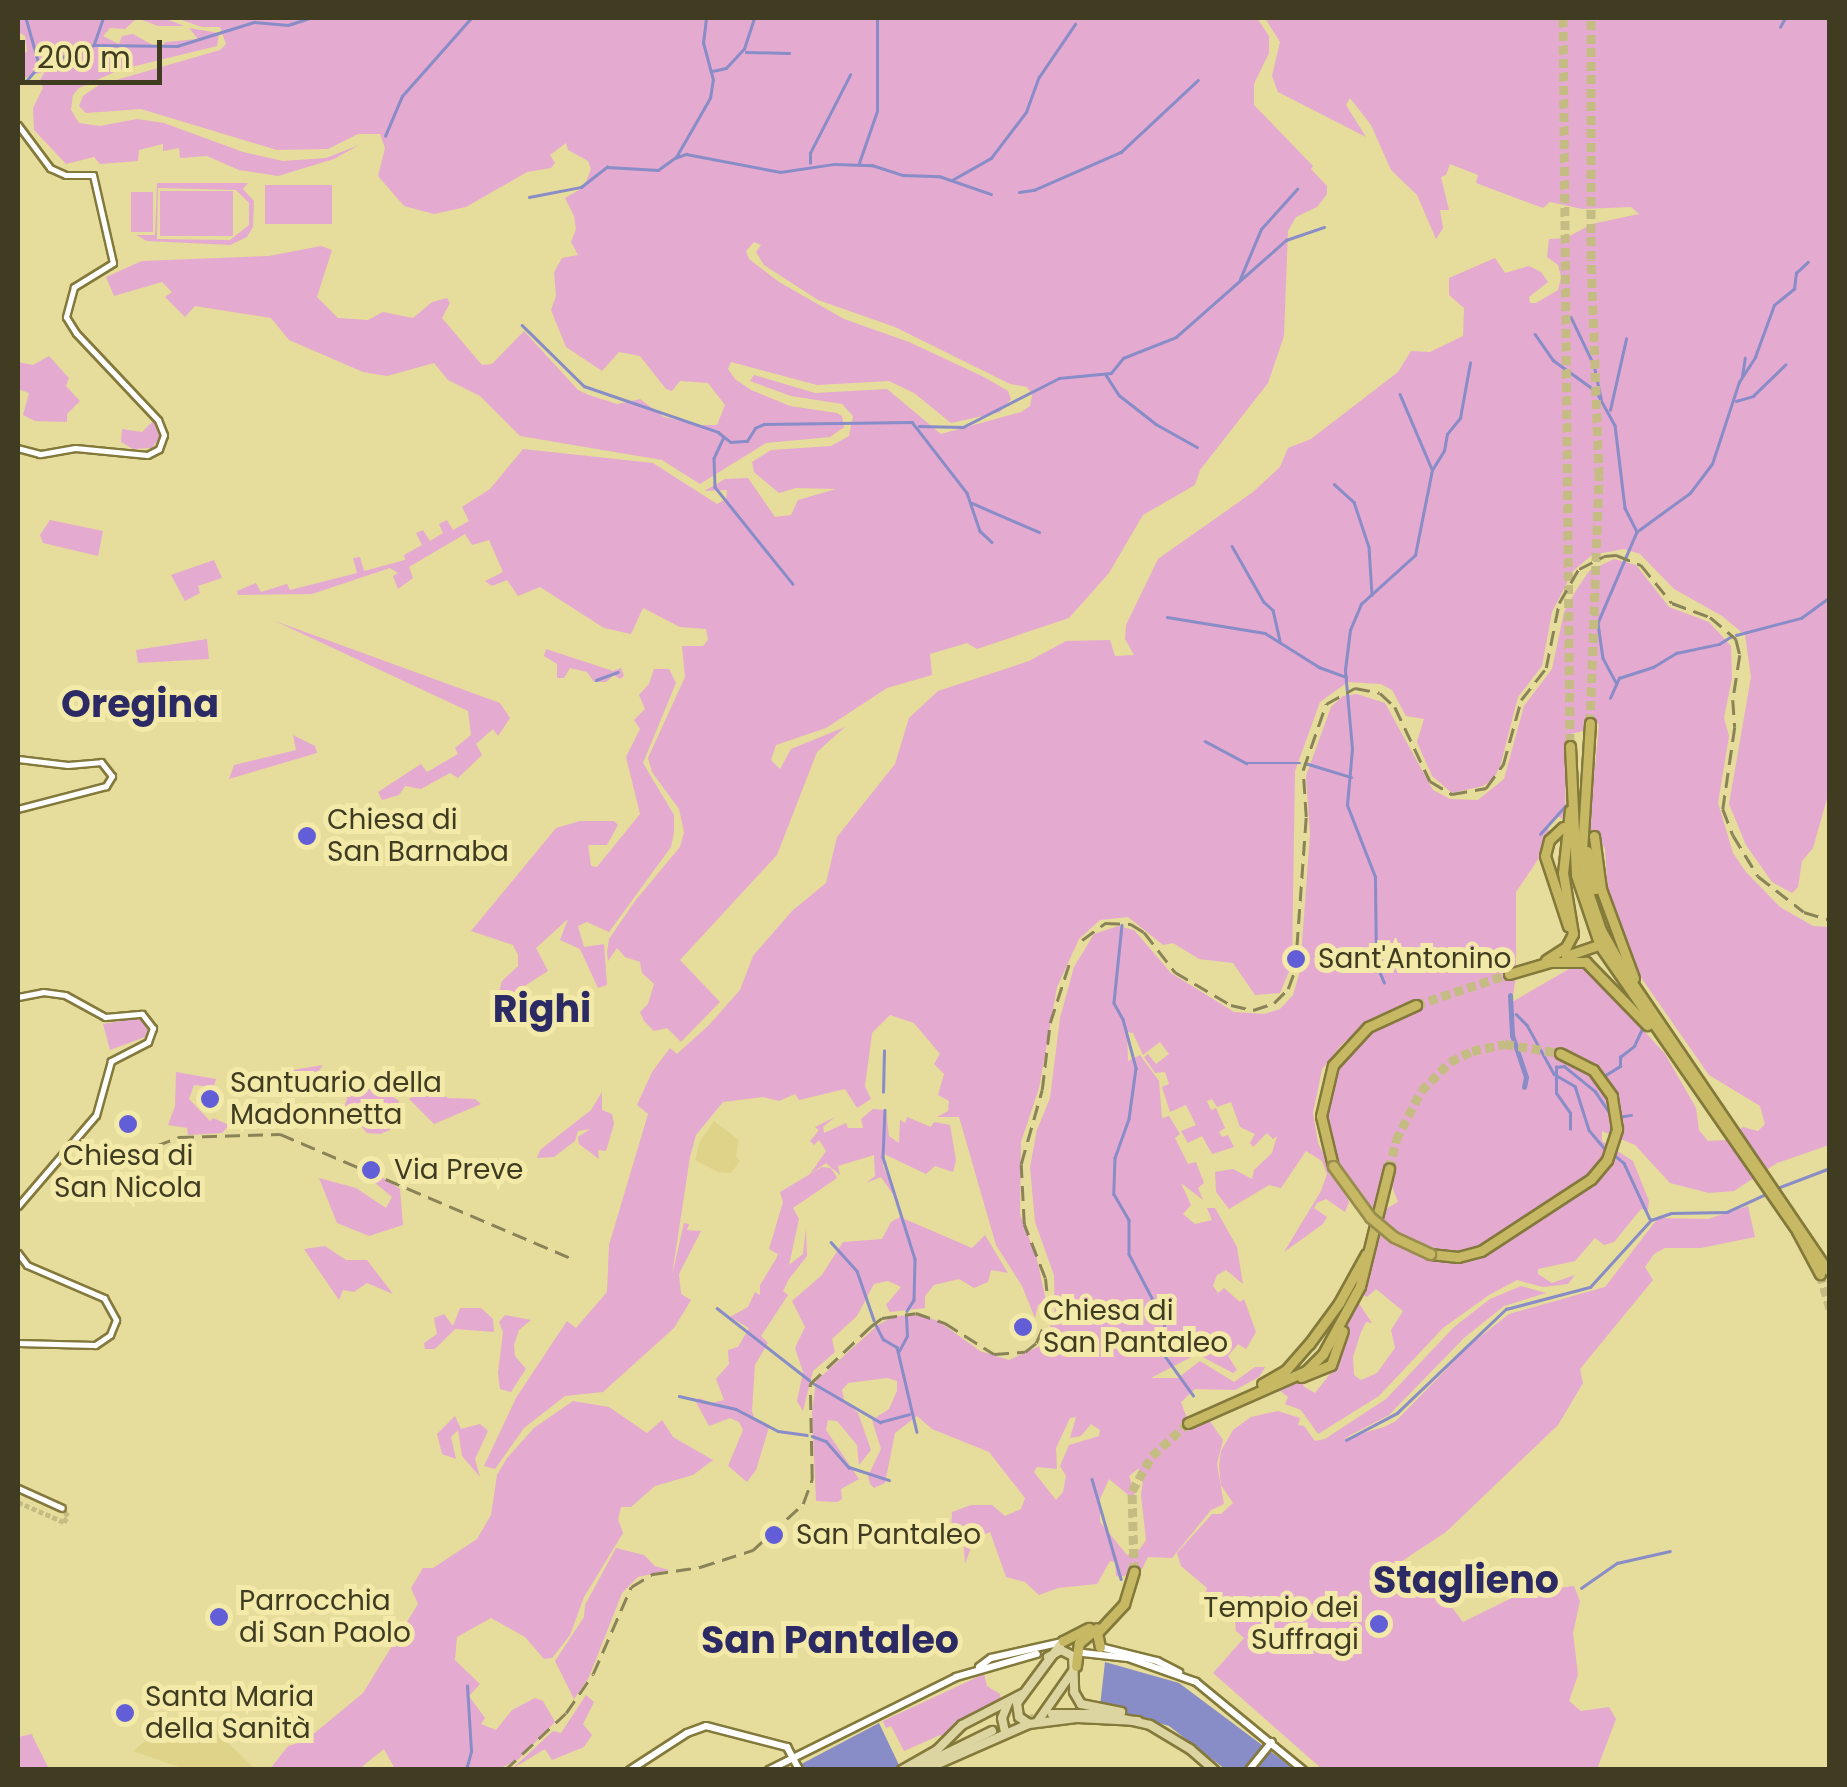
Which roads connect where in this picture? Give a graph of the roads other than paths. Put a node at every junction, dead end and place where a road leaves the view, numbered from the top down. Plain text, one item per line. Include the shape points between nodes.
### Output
1 (18, 126) edge
2 (18, 448) edge
3 (1590, 723) tunnel mouth
4 (1570, 746) tunnel mouth
5 (18, 759) edge
6 (1586, 773) junction
7 (1573, 797) junction
8 (18, 809) edge
9 (1563, 828) dead end
10 (1594, 836) dead end
11 (1606, 925) dead end
12 (1595, 946) dead end
13 (1548, 960) junction
14 (1510, 974) tunnel mouth
15 (18, 997) edge
16 (1416, 1005) tunnel mouth
17 (1652, 1011) junction
18 (1664, 1042) junction
19 (1560, 1053) tunnel mouth
20 (1723, 1119) junction
21 (1390, 1169) tunnel mouth
22 (18, 1206) edge
23 (1370, 1246) junction
24 (18, 1253) edge
25 (1824, 1272) edge
26 (18, 1343) edge
27 (1224, 1405) junction
28 (1188, 1424) tunnel mouth
29 (18, 1488) edge
30 (62, 1508) dead end
31 (1134, 1570) tunnel mouth
32 (1111, 1619) junction
33 (1063, 1641) junction
34 (1100, 1647) joint
35 (1083, 1653) dead end
36 (1037, 1654) dead end
37 (1048, 1657) junction
38 (1076, 1667) junction
39 (978, 1668) junction
40 (1185, 1677) junction
41 (1022, 1694) junction
42 (1011, 1700) junction
43 (1052, 1714) tunnel mouth
44 (1138, 1722) junction
45 (1032, 1723) junction
46 (992, 1731) tunnel mouth
47 (1005, 1732) junction
48 (1271, 1744) junction
49 (796, 1764) edge
50 (630, 1770) edge
51 (769, 1770) edge
52 (902, 1770) edge
53 (912, 1770) edge
54 (924, 1770) edge
55 (1214, 1770) edge
56 (1250, 1770) edge
57 (1303, 1770) edge

1 - 2 street via 50,168 66,175 89,172 94,180 112,266 72,290 66,317 164,432 163,444 147,456
3 - 6 highway
4 - 7 highway
5 - 8 street via 101,762 111,772 107,785
6 - 11 highway via 1587,854
6 - 17 highway via 1582,850 1590,900 1612,951
7 - 13 highway via 1562,860 1573,930 1568,944
7 - 18 highway via 1576,875 1590,922
9 - 13 highway via 1546,851 1568,928 1566,941
10 - 17 highway via 1605,903
12 - 13 highway
13 - 14 highway
13 - 18 highway via 1590,964
15 - 22 street via 65,995 105,1017 142,1014 154,1028 148,1042 112,1061 96,1115
16 - 19 highway, bridge via 1361,1032 1333,1065 1321,1116 1333,1166 1370,1217 1430,1254 1482,1251 1595,1175 1612,1148 1612,1096 1597,1075
17 - 20 highway
18 - 20 highway
20 - 25 highway
21 - 23 highway
23 - 27 highway via 1339,1304 1298,1358
23 - 27 highway via 1331,1366
24 - 26 street via 25,1264 104,1298 116,1320 110,1335 95,1345
27 - 28 highway
29 - 30 street
31 - 32 highway via 1132,1587
32 - 33 highway
32 - 34 highway via 1096,1633
32 - 38 highway via 1082,1640
33 - 37 main road
33 - 39 main road via 991,1658
34 - 40 main road via 1158,1661
35 - 40 main road via 1128,1658
36 - 39 main road
37 - 38 main road via 1066,1650
37 - 41 main road
38 - 44 main road via 1074,1692 1081,1704
38 - 45 main road
39 - 49 main road
40 - 48 main road
41 - 42 main road
41 - 45 main road via 1016,1712
42 - 47 main road via 1002,1718
42 - 52 main road via 960,1726 937,1750
43 - 44 main road
44 - 45 main road
44 - 55 main road via 1172,1737
45 - 47 main road
46 - 53 main road
47 - 54 main road
48 - 56 main road
48 - 57 main road
49 - 50 main road via 781,1744 706,1726
49 - 51 main road

